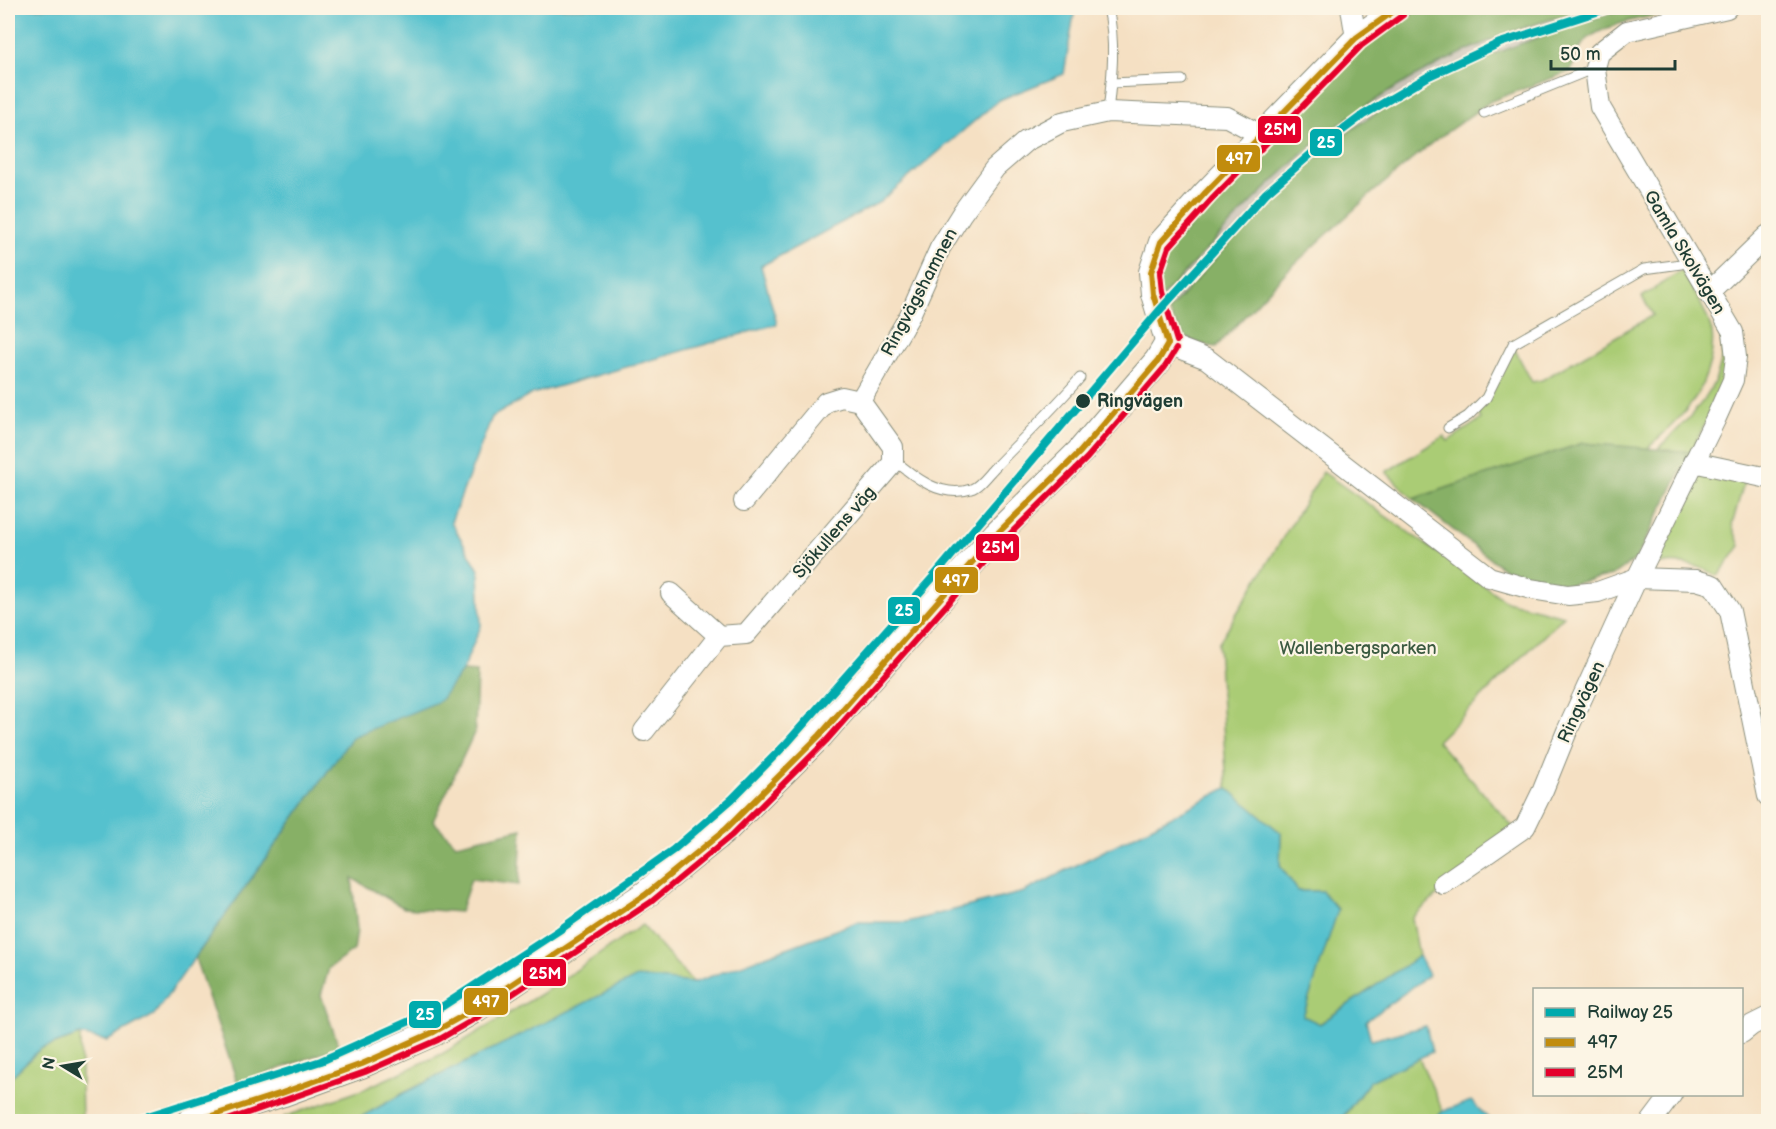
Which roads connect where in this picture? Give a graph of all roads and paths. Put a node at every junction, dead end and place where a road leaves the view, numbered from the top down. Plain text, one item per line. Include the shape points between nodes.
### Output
1 (1108, 8) edge
2 (1351, 8) edge
3 (1398, 8) edge
4 (1727, 8) edge
5 (1356, 38) junction
6 (1595, 68) junction
7 (1182, 80) dead end
8 (1111, 83) junction
9 (1108, 112) junction
10 (1484, 113) dead end
11 (1261, 135) junction
12 (1768, 234) edge
13 (1690, 260) junction
14 (1709, 292) junction
15 (1168, 344) junction
16 (1080, 378) dead end
17 (860, 401) junction
18 (1448, 428) dead end
19 (893, 459) junction
20 (1693, 462) junction
21 (1768, 478) edge
22 (744, 501) dead end
23 (1637, 578) junction
24 (670, 593) dead end
25 (719, 636) junction
26 (644, 731) dead end
27 (1768, 796) edge
28 (1443, 884) dead end
29 (1768, 1017) edge
30 (1743, 1032) edge
31 (1671, 1096) edge
32 (191, 1122) edge
33 (1651, 1122) edge

1 - 8 lane via 1114,47
2 - 5 street
3 - 5 street
4 - 6 street via 1627,31 1599,53
5 - 11 street
6 - 10 lane
6 - 13 street, Gamla Skolvägen via 1600,107
7 - 8 lane
8 - 9 lane
9 - 11 street, Ringvägshamnen via 1227,117
9 - 17 street, Ringvägshamnen via 1062,122 1026,141 995,168 940,248 910,315
11 - 15 street via 1161,242 1151,272 1153,294
12 - 14 street
13 - 14 street, Gamla Skolvägen
13 - 18 lane via 1644,269 1513,344 1486,399
14 - 20 street, Gamla Skolvägen via 1733,332 1736,357 1733,380
15 - 23 street via 1207,359 1489,577 1568,595 1598,592
15 - 32 main road via 1158,362 1080,452 997,534 820,735 726,829 645,895 434,1032 362,1065
16 - 19 lane via 973,489 954,492 932,487
17 - 19 street via 892,447
17 - 22 street via 842,397 826,402
19 - 25 street, Sjökullens väg via 746,634
20 - 21 street
20 - 23 street, Gamla Skolvägen
23 - 27 street via 1696,580 1713,585 1730,611
23 - 28 street, Ringvägen via 1525,827
24 - 25 street
25 - 26 street
29 - 30 street
31 - 33 street

